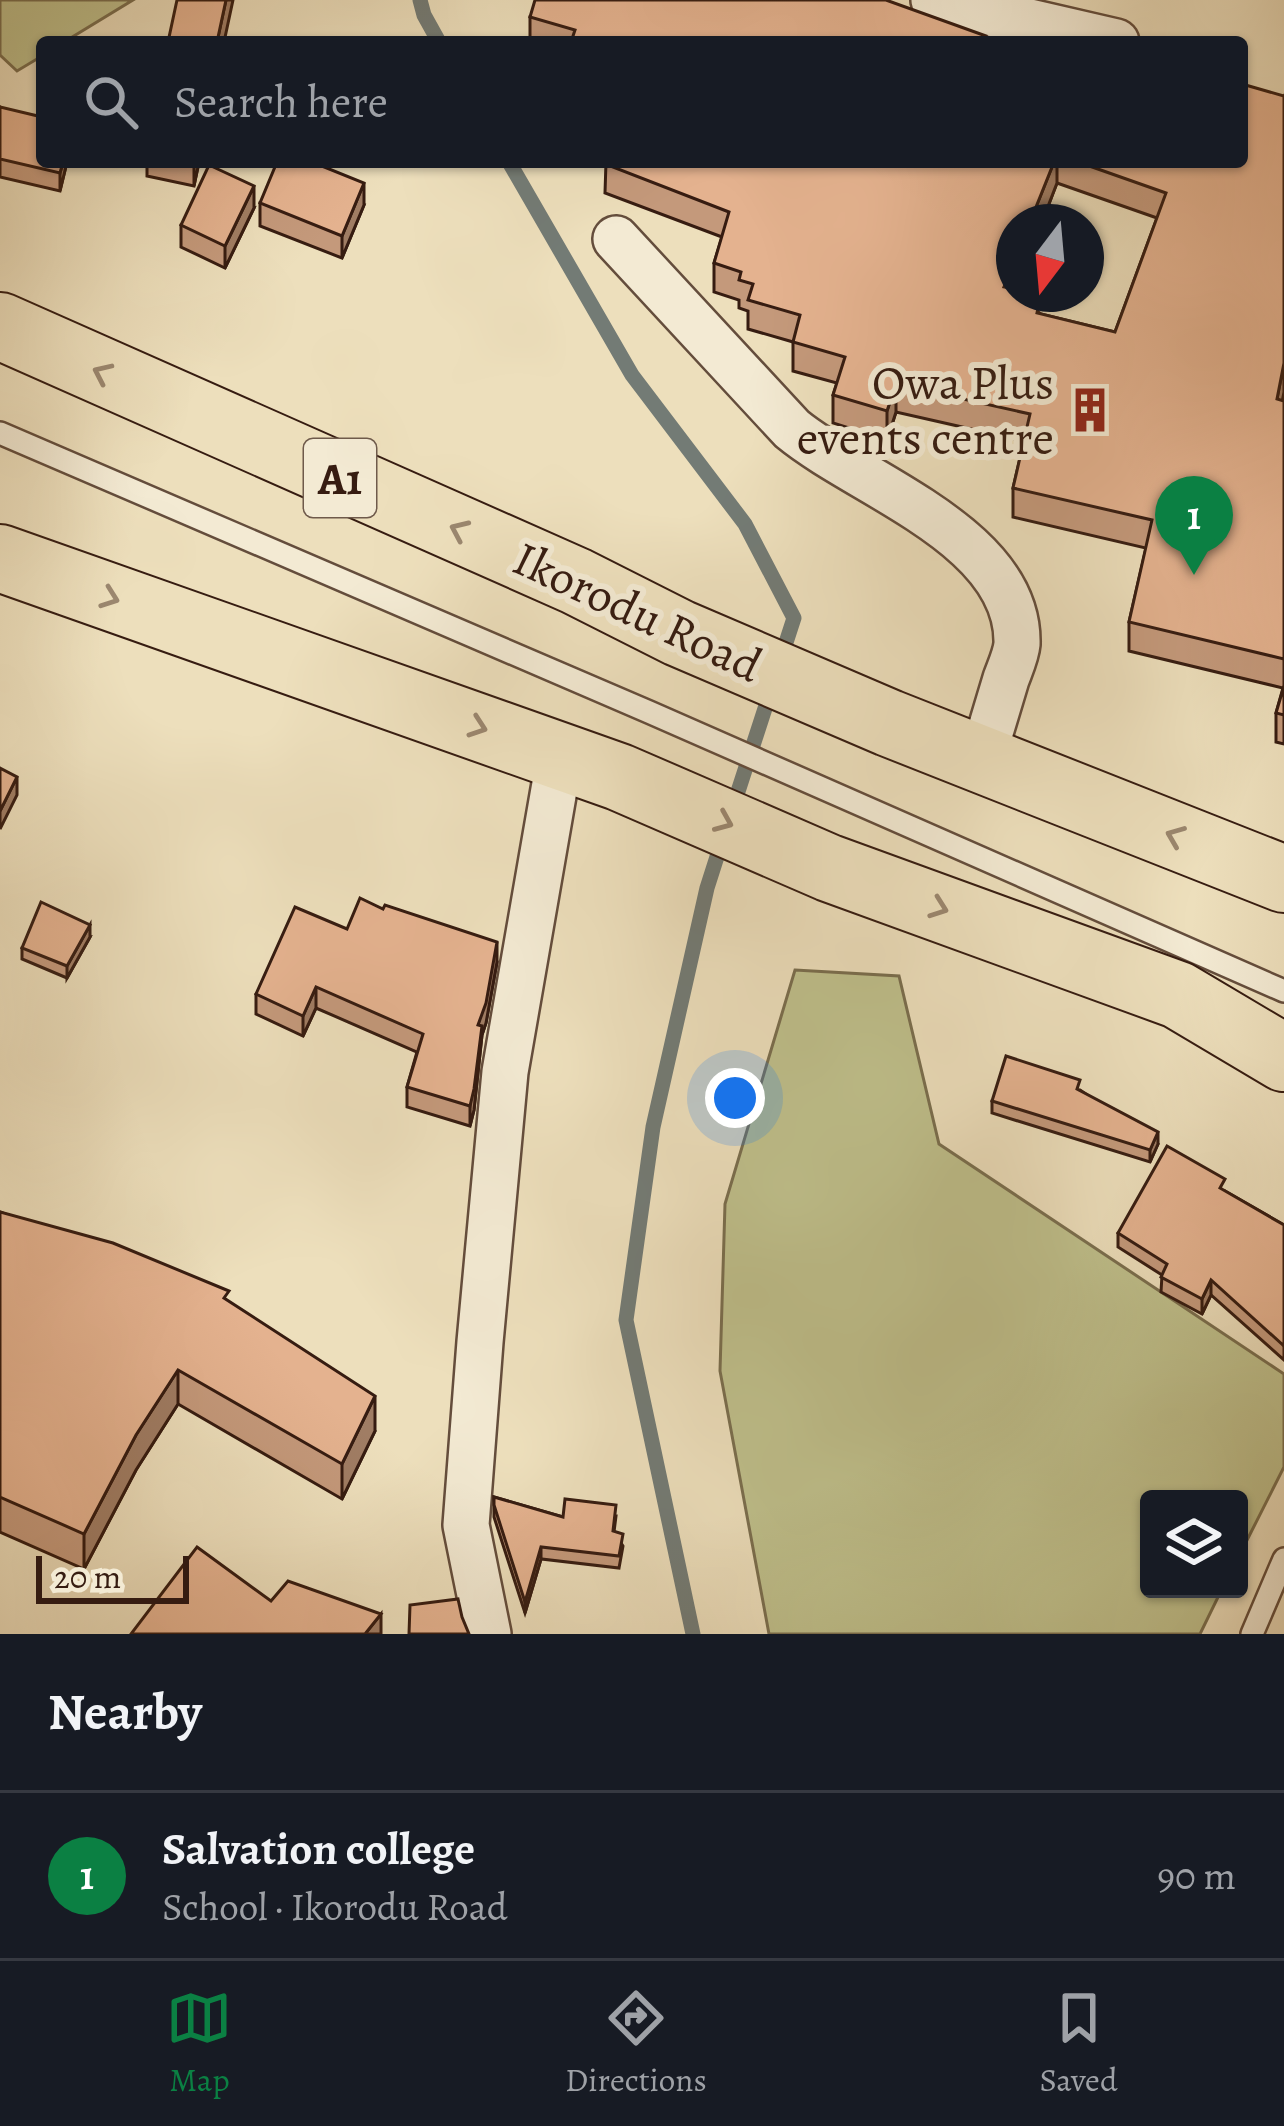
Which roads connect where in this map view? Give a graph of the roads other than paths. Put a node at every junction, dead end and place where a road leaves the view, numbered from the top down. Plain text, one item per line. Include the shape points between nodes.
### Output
1 (934, 0) edge
2 (1113, 27) edge
3 (616, 239) dead end
4 (0, 326) edge
5 (0, 433) edge
6 (0, 558) edge
7 (982, 760) junction
8 (589, 766) junction
9 (1284, 880) edge
10 (1284, 992) edge
11 (1178, 995) junction
12 (1284, 1058) edge
13 (1284, 1079) edge
14 (1284, 1559) edge
15 (488, 1634) edge
16 (1252, 1634) edge

1 - 2 street
3 - 7 street via 792,429 943,524 1010,597 1017,645
7 -> 4 highway, Ikorodu Road / A1 via 679,633
5 - 10 lane
6 -> 8 highway
9 -> 7 highway, Ikorodu Road / A1
8 -> 11 highway via 829,868
8 - 15 street via 505,1072 466,1526
11 - 12 highway
11 - 13 lane
14 - 16 lane

